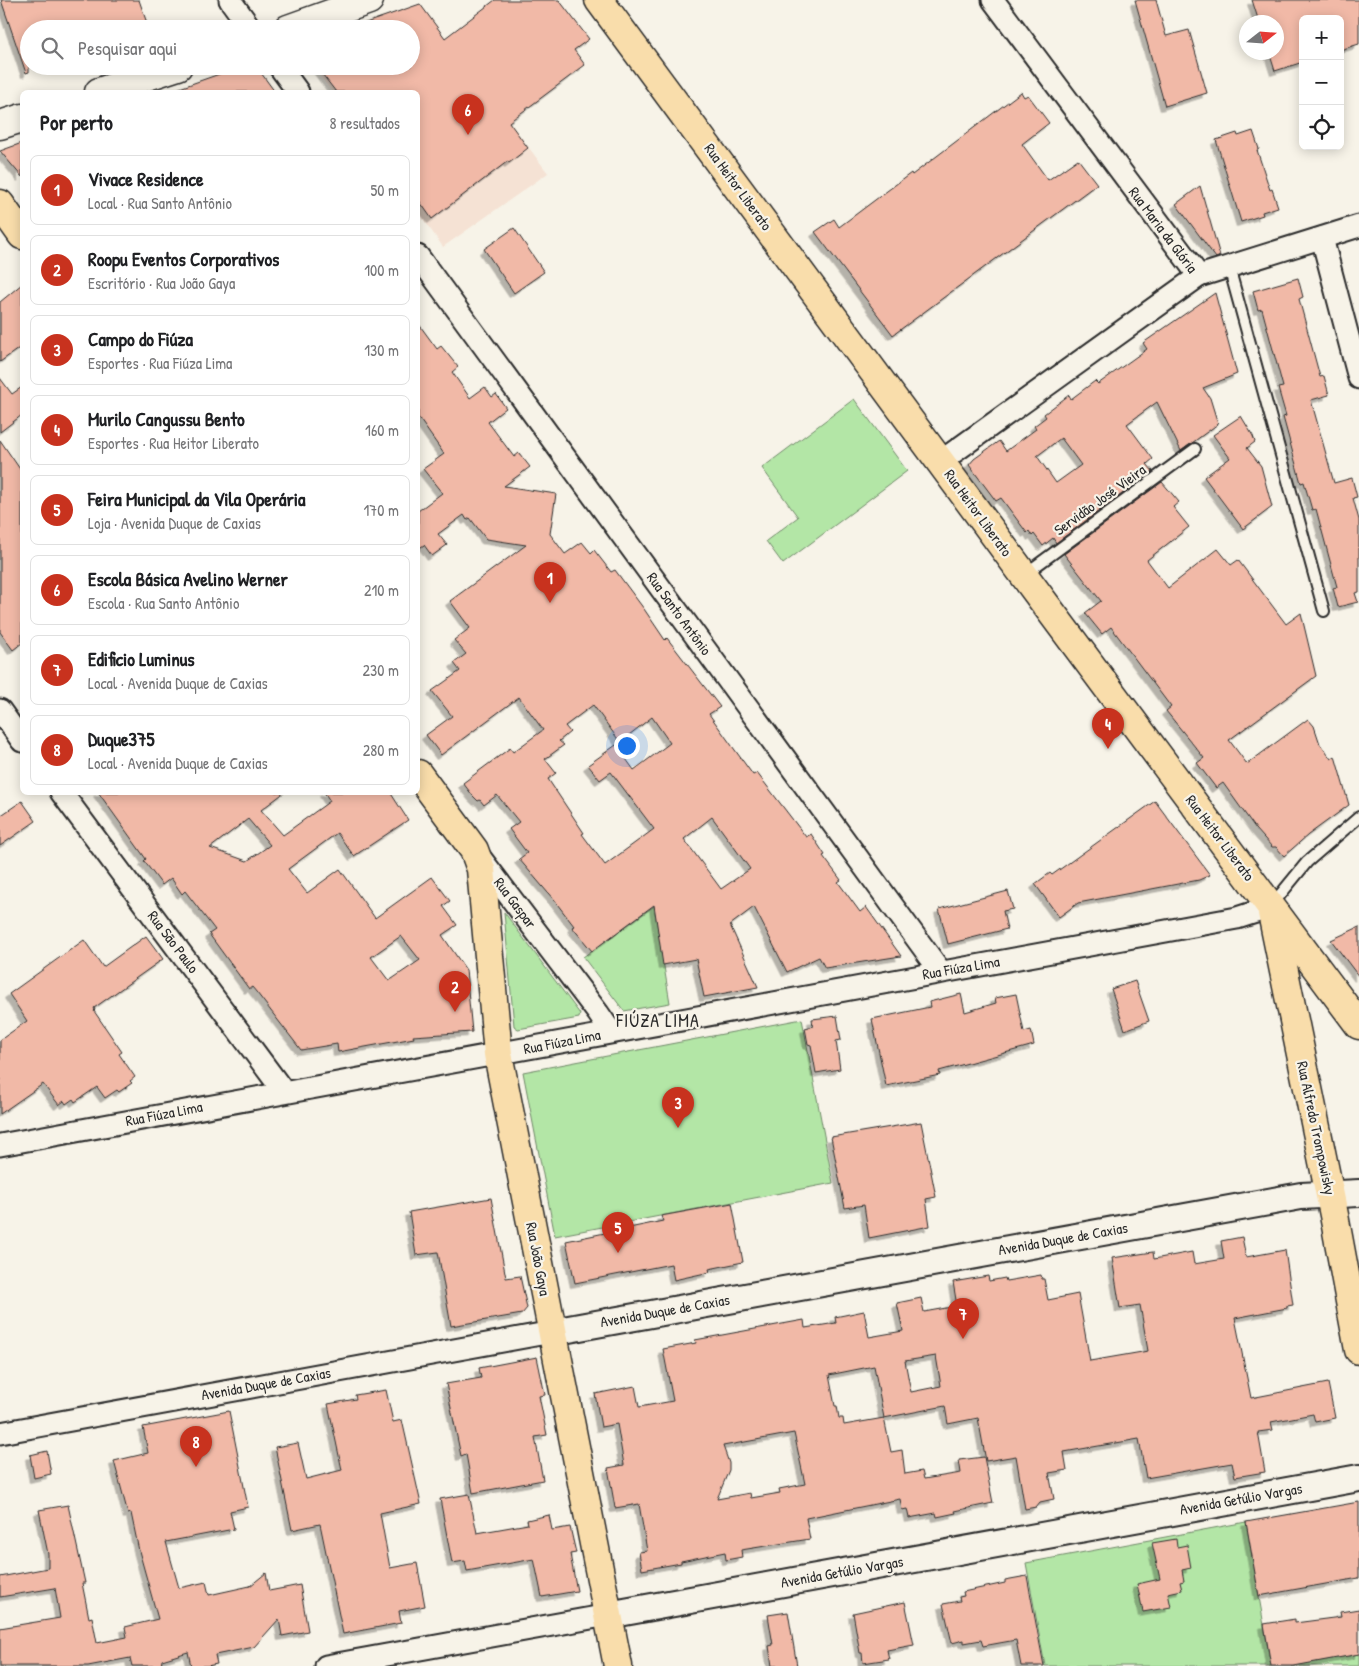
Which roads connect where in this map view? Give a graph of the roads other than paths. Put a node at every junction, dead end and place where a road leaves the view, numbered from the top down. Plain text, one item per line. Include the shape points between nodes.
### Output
1 (230, 0) edge
2 (369, 0) edge
3 (599, 0) edge
4 (994, 0) edge
5 (245, 20) edge
6 (313, 20) edge
7 (151, 75) edge
8 (286, 75) edge
9 (105, 90) edge
10 (297, 90) edge
11 (20, 119) edge
12 (0, 125) edge
13 (0, 204) edge
14 (1359, 226) edge
15 (20, 232) edge
16 (1322, 238) junction
17 (420, 259) edge
18 (1229, 266) junction
19 (1199, 276) junction
20 (1359, 378) edge
21 (1195, 449) dead end
22 (940, 462) junction
23 (1024, 574) junction
24 (1324, 611) dead end
25 (0, 710) edge
26 (20, 737) edge
27 (420, 777) edge
28 (63, 795) edge
29 (1359, 817) edge
30 (474, 850) junction
31 (1271, 907) junction
32 (941, 972) junction
33 (1359, 1025) edge
34 (611, 1032) junction
35 (498, 1054) junction
36 (284, 1092) junction
37 (0, 1145) edge
38 (1359, 1193) edge
39 (1330, 1195) junction
40 (552, 1332) junction
41 (1359, 1350) edge
42 (0, 1433) edge
43 (1359, 1478) edge
44 (608, 1614) junction
45 (326, 1666) edge
46 (618, 1666) edge

1 - 5 street
2 - 6 main road
3 - 22 main road, Rua Heitor Liberato
4 - 19 street, Rua Maria da Glória
7 - 9 main road
8 - 10 street
11 - 12 main road
13 - 15 main road
14 - 16 street
16 - 18 street
16 - 20 street
17 - 32 street, Rua Santo Antônio
18 - 19 street
18 - 24 lane
19 - 22 street, Rua Maria da Glória
21 - 23 lane, Servidão José Vieira
22 - 23 main road, Rua Heitor Liberato
23 - 31 main road, Rua Heitor Liberato
25 - 26 street
27 - 30 main road, Rua Gaspar
28 - 36 street, Rua São Paulo
29 - 31 lane via 1307,862
30 - 34 street, Rua Gaspar
30 - 35 main road, Rua João Gaya via 481,869
31 - 32 street, Rua Fiúza Lima via 1237,918
31 - 33 main road, Rua Heitor Liberato
31 - 39 main road, Rua Alfredo Trompowisky
32 - 34 street, Rua Fiúza Lima
34 - 35 street, Rua Fiúza Lima
35 - 36 street, Rua Fiúza Lima
35 - 40 main road, Rua João Gaya
36 - 37 street, Rua Fiúza Lima
38 - 39 street, Avenida Duque de Caxias
39 - 40 street, Avenida Duque de Caxias via 1301,1196
39 - 41 main road, Rua Alfredo Trompowisky
40 - 42 street, Avenida Duque de Caxias
40 - 44 main road, Rua João Gaya
43 - 44 street, Avenida Getúlio Vargas
44 - 45 street, Avenida Getúlio Vargas
44 - 46 main road, Rua João Gaya

